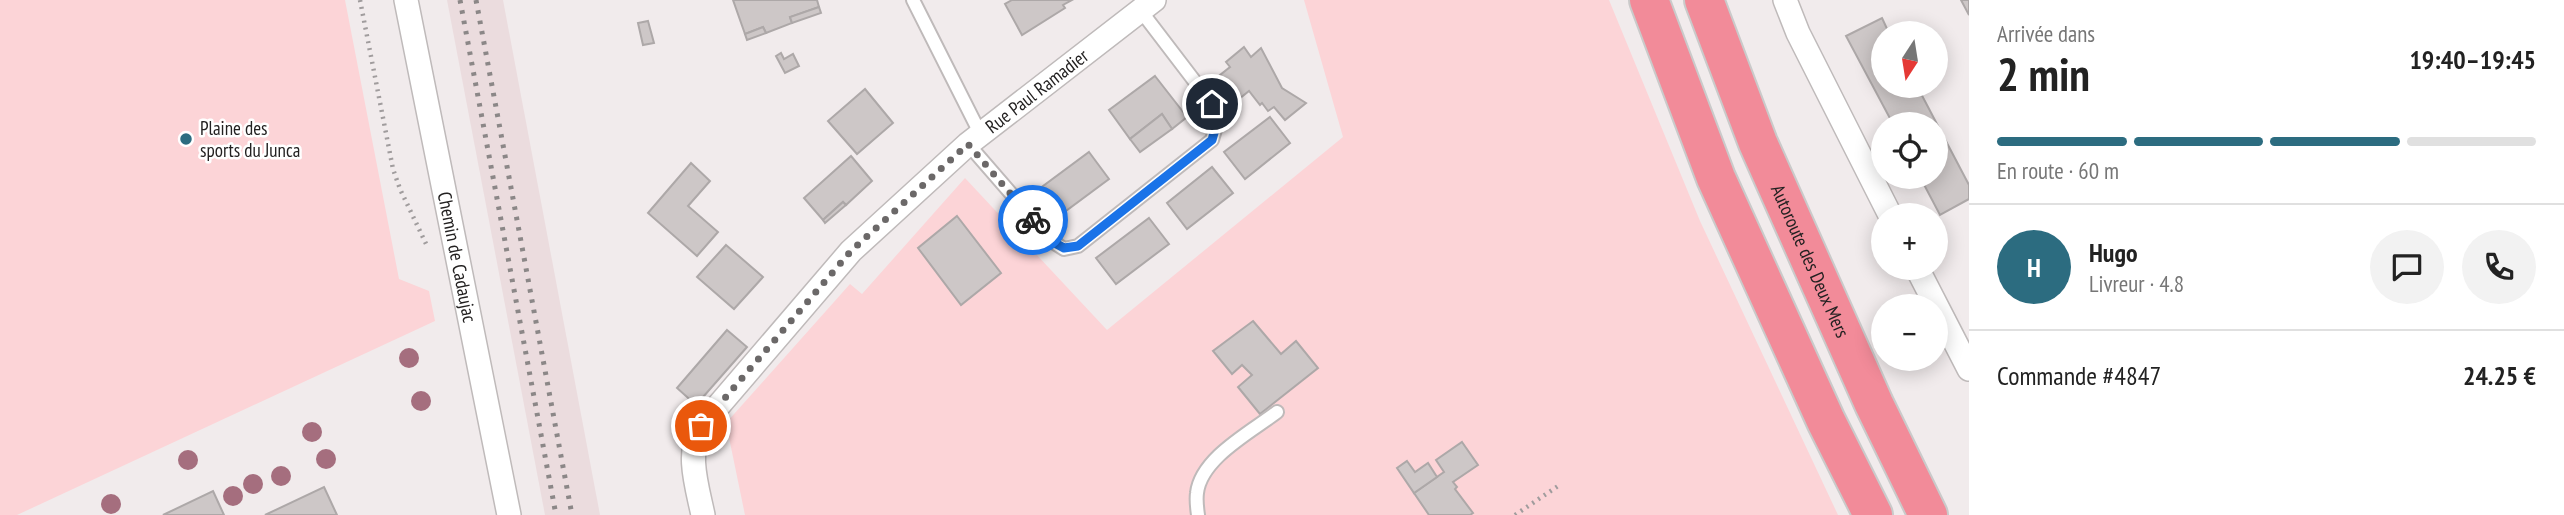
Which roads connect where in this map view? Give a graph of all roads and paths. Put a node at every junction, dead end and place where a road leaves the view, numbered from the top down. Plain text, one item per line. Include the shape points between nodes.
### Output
1 (360, 0) edge
2 (406, 0) edge
3 (913, 0) edge
4 (1649, 0) edge
5 (1704, 0) edge
6 (1784, 0) edge
7 (1147, 5) edge
8 (975, 140) junction
9 (1884, 203) edge
10 (432, 256) dead end
11 (1923, 280) edge
12 (1969, 369) edge
13 (1277, 412) dead end
14 (1561, 484) dead end
15 (509, 515) edge
16 (703, 515) edge
17 (1198, 515) edge
18 (1515, 515) edge
19 (1873, 515) edge
20 (1928, 515) edge

1 - 10 path via 391,159
2 - 15 street, Chemin de Cadaujac
3 - 8 lane
4 - 19 highway via 1716,177
5 - 20 highway, Autoroute des Deux Mers via 1758,143
6 - 9 street
7 - 8 street, Rue Paul Ramadier
7 - 8 lane via 1212,104 1217,122 1212,140 1078,246 1064,248 1053,242
8 - 16 street, Rue Paul Ramadier via 851,251 701,426 694,457
11 - 12 street
13 - 17 lane via 1215,458 1197,492
14 - 18 path

